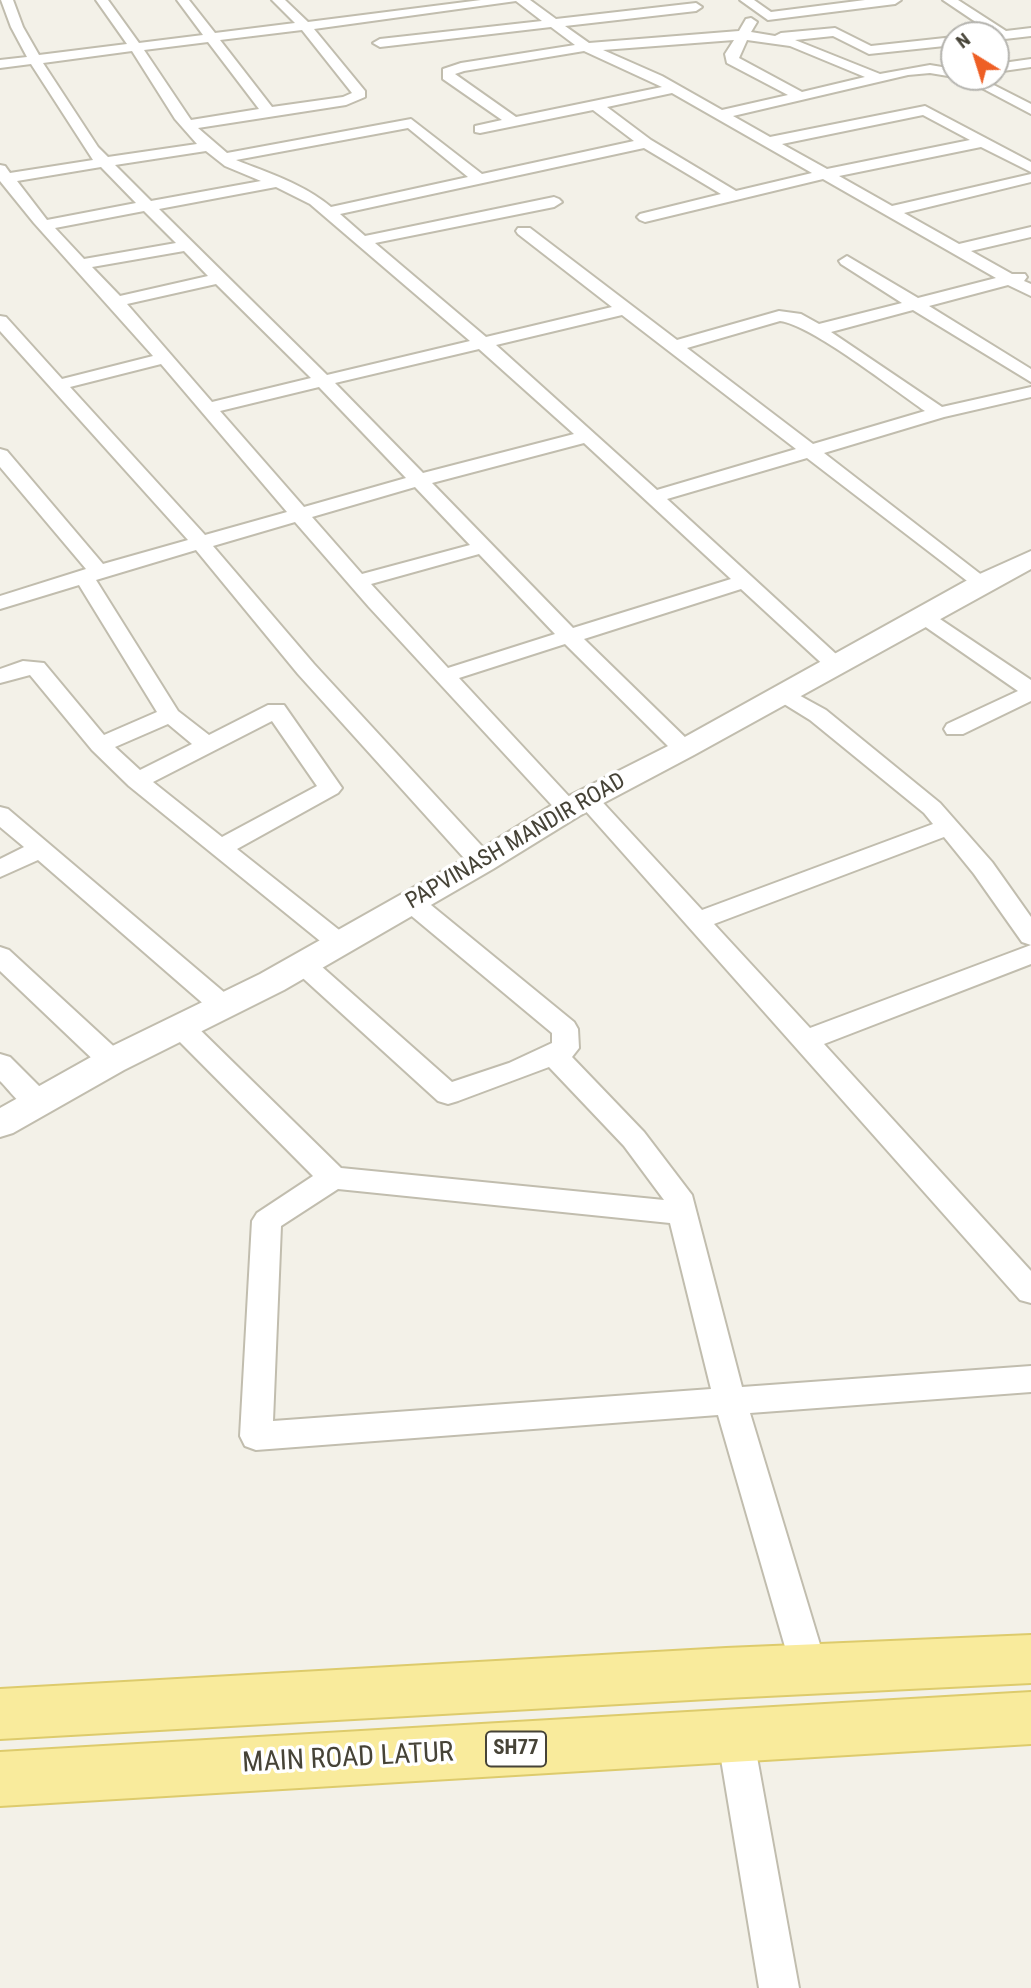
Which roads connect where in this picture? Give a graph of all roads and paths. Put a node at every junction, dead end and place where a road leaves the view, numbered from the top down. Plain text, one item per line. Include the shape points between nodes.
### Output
1 (7, 0) edge
2 (102, 0) edge
3 (183, 0) edge
4 (278, 0) edge
5 (367, 0) edge
6 (511, 0) edge
7 (522, 0) edge
8 (746, 0) edge
9 (895, 0) edge
10 (948, 0) edge
11 (855, 2) edge
12 (446, 4) edge
13 (696, 8) dead end
14 (384, 16) junction
15 (768, 16) junction
16 (979, 21) edge
17 (552, 23) junction
18 (305, 26) junction
19 (920, 32) dead end
20 (1031, 32) edge
21 (1010, 34) edge
22 (743, 35) junction
23 (211, 37) junction
24 (772, 38) junction
25 (380, 43) dead end
26 (936, 43) junction
27 (940, 43) edge
28 (134, 46) junction
29 (586, 47) junction
30 (36, 60) junction
31 (1031, 63) edge
32 (0, 64) edge
33 (1010, 66) edge
34 (940, 71) edge
35 (879, 78) junction
36 (673, 89) junction
37 (995, 91) edge
38 (800, 96) junction
39 (596, 105) junction
40 (1031, 110) edge
41 (268, 112) junction
42 (720, 115) junction
43 (514, 122) junction
44 (188, 125) junction
45 (480, 129) dead end
46 (769, 142) junction
47 (983, 142) junction
48 (646, 143) junction
49 (209, 146) junction
50 (223, 158) junction
51 (105, 163) junction
52 (1031, 168) edge
53 (2, 174) edge
54 (825, 174) junction
55 (1031, 178) edge
56 (480, 179) junction
57 (278, 182) junction
58 (734, 196) junction
59 (554, 202) dead end
60 (148, 206) junction
61 (891, 211) junction
62 (327, 212) junction
63 (645, 217) dead end
64 (44, 225) junction
65 (524, 231) dead end
66 (1031, 232) edge
67 (362, 242) junction
68 (187, 246) junction
69 (957, 248) junction
70 (847, 261) dead end
71 (81, 264) junction
72 (1031, 274) edge
73 (219, 278) junction
74 (1010, 279) junction
75 (1031, 291) edge
76 (116, 302) junction
77 (917, 305) junction
78 (625, 309) junction
79 (0, 321) edge
80 (817, 330) junction
81 (483, 343) junction
82 (674, 346) junction
83 (165, 358) junction
84 (1031, 377) edge
85 (323, 380) junction
86 (58, 385) junction
87 (1031, 392) edge
88 (208, 408) junction
89 (939, 413) junction
90 (586, 437) junction
91 (810, 451) junction
92 (0, 455) edge
93 (420, 480) junction
94 (653, 497) junction
95 (300, 515) junction
96 (200, 544) junction
97 (484, 547) junction
98 (1031, 559) edge
99 (91, 575) junction
100 (744, 581) junction
101 (358, 582) junction
102 (982, 583) junction
103 (0, 603) edge
104 (924, 617) junction
105 (568, 635) junction
106 (837, 665) junction
107 (0, 676) edge
108 (444, 676) junction
109 (1031, 691) edge
110 (784, 694) junction
111 (170, 715) junction
112 (955, 729) dead end
113 (100, 745) junction
114 (206, 746) junction
115 (684, 749) junction
116 (137, 780) junction
117 (578, 804) junction
118 (0, 814) edge
119 (949, 827) junction
120 (221, 848) junction
121 (40, 849) junction
122 (482, 862) junction
123 (0, 869) edge
124 (411, 902) junction
125 (698, 920) junction
126 (1031, 936) edge
127 (339, 943) junction
128 (1031, 954) edge
129 (0, 956) edge
130 (303, 964) junction
131 (223, 1006) junction
132 (181, 1027) junction
133 (806, 1040) junction
134 (553, 1055) junction
135 (112, 1061) junction
136 (0, 1064) edge
137 (39, 1103) junction
138 (0, 1124) edge
139 (333, 1178) junction
140 (681, 1213) junction
141 (1031, 1290) edge
142 (1031, 1379) edge
143 (730, 1401) junction
144 (1031, 1659) edge
145 (810, 1671) junction
146 (0, 1714) edge
147 (1031, 1718) edge
148 (735, 1735) junction
149 (0, 1779) edge
150 (779, 1988) edge

1 - 30 street
2 - 28 street
3 - 23 street
4 - 18 street
5 - 14 street
6 - 12 street
7 - 17 street
8 - 15 street
9 - 11 street
10 - 16 street
11 - 15 street
12 - 14 street
13 - 17 street
14 - 18 street
15 - 22 street via 751,22
17 - 25 street
17 - 29 street
18 - 23 street
18 - 41 street via 360,94 346,101
19 - 26 street
20 - 21 street
22 - 24 street
22 - 29 street
22 - 38 street via 732,60
23 - 28 street
23 - 41 street
24 - 26 street via 835,32 869,50
24 - 35 street
26 - 27 street
28 - 30 street
28 - 44 street
29 - 36 street
29 - 43 street via 448,72
30 - 32 street
30 - 51 street via 92,150
31 - 33 street
34 - 35 street
35 - 38 street
36 - 39 street
36 - 42 street
37 - 40 street
38 - 42 street
39 - 43 street
39 - 48 street
41 - 44 street
42 - 46 street
43 - 45 street
44 - 49 street
46 - 47 street via 925,110
46 - 54 street
47 - 52 street
47 - 54 street
48 - 56 street
48 - 58 street
49 - 50 street
49 - 51 street
50 - 56 street via 411,123
50 - 57 street
51 - 53 street
51 - 60 street
53 - 64 street
54 - 58 street
54 - 61 street
55 - 61 street
56 - 62 street
57 - 60 street
57 - 62 street
58 - 63 street
59 - 67 street
60 - 64 street
60 - 68 street
61 - 69 street
62 - 67 street
64 - 71 street
65 - 78 street
66 - 69 street
67 - 81 street
68 - 71 street
68 - 73 street
69 - 74 street
70 - 77 street
71 - 76 street
72 - 74 street
73 - 76 street
73 - 85 street
74 - 75 street
74 - 77 street
76 - 83 street
77 - 80 street
77 - 84 street
78 - 81 street
78 - 82 street
79 - 86 street
80 - 82 street via 795,318 779,316
80 - 89 street
81 - 85 street
81 - 90 street
82 - 91 street
83 - 86 street
83 - 88 street
85 - 88 street
85 - 93 street
86 - 96 street
87 - 89 street
88 - 95 street
89 - 91 street
90 - 93 street
90 - 94 street
91 - 94 street
91 - 102 street
92 - 99 street
93 - 95 street
93 - 97 street
94 - 100 street
95 - 96 street
95 - 101 street
96 - 99 street
96 - 122 street via 306,669
97 - 101 street
97 - 105 street
98 - 102 street, PAPVINASH MANDIR ROAD
99 - 103 street
99 - 111 street
100 - 105 street
100 - 106 street
101 - 108 street
102 - 104 street, PAPVINASH MANDIR ROAD
104 - 106 street, PAPVINASH MANDIR ROAD
104 - 109 street
105 - 108 street
105 - 115 street
106 - 110 street, PAPVINASH MANDIR ROAD
107 - 113 street via 36,668
108 - 117 street
109 - 112 street
110 - 115 street, PAPVINASH MANDIR ROAD
110 - 119 street via 880,765
111 - 113 street
111 - 114 street
113 - 116 street
114 - 116 street
114 - 120 street via 276,710 330,788
115 - 117 street, PAPVINASH MANDIR ROAD
116 - 120 street
117 - 122 street, PAPVINASH MANDIR ROAD
117 - 125 street
118 - 121 street
119 - 125 street
119 - 126 street
120 - 127 street
121 - 123 street
121 - 131 street
122 - 124 street, PAPVINASH MANDIR ROAD
124 - 127 street, PAPVINASH MANDIR ROAD
124 - 134 street via 565,1029 566,1048
125 - 133 street
127 - 130 street, PAPVINASH MANDIR ROAD
128 - 133 street
129 - 135 street
130 - 131 street, PAPVINASH MANDIR ROAD
130 - 134 street via 449,1094
131 - 132 street, PAPVINASH MANDIR ROAD
132 - 135 street, PAPVINASH MANDIR ROAD
132 - 139 street
133 - 141 street
134 - 140 street via 634,1139 677,1195
135 - 137 street, PAPVINASH MANDIR ROAD
136 - 137 street
137 - 138 street, PAPVINASH MANDIR ROAD
139 - 140 street
139 - 143 street via 267,1221 256,1436
140 - 143 street
142 - 143 street
143 - 145 street
144 - 145 main road
145 - 146 main road
147 - 148 main road, MAIN ROAD LATUR / SH77
148 - 149 main road, MAIN ROAD LATUR / SH77
148 - 150 street

